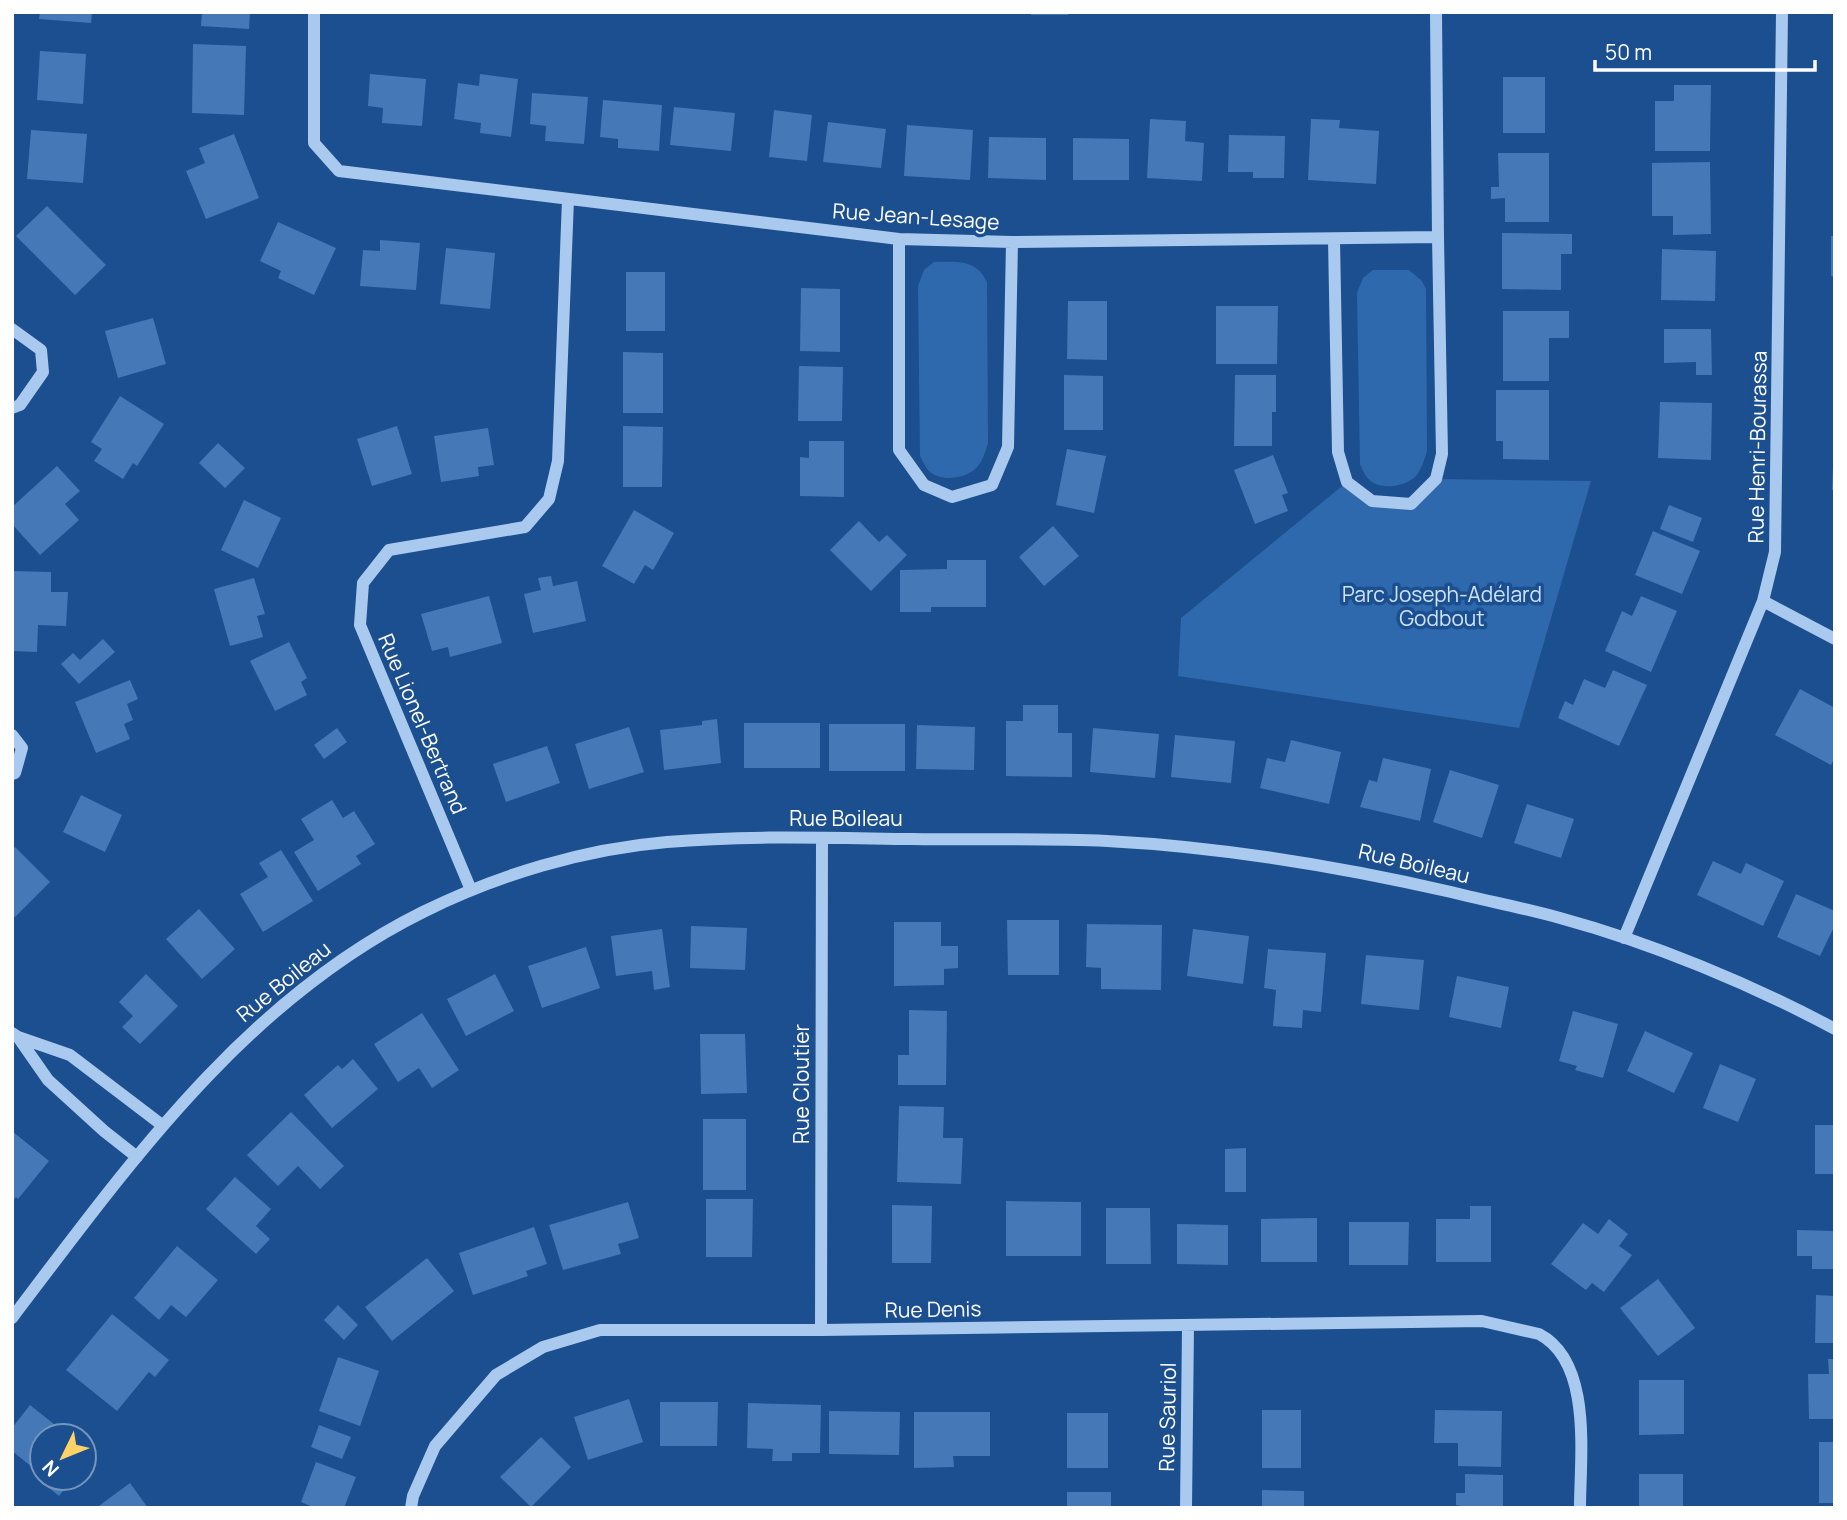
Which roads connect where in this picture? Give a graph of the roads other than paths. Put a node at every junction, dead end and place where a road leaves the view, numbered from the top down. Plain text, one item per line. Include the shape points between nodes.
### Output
1 (314, 12) edge
2 (1436, 12) edge
3 (1782, 12) edge
4 (568, 199) junction
5 (1438, 237) junction
6 (899, 239) junction
7 (1334, 240) junction
8 (1012, 242) junction
9 (12, 329) edge
10 (12, 408) edge
11 (1763, 601) junction
12 (1835, 639) edge
13 (12, 735) edge
14 (12, 774) edge
15 (822, 838) junction
16 (471, 890) junction
17 (1624, 938) junction
18 (1835, 1029) edge
19 (15, 1035) edge
20 (162, 1125) junction
21 (137, 1157) junction
22 (12, 1318) edge
23 (1188, 1326) junction
24 (821, 1330) junction
25 (411, 1508) edge
26 (1186, 1508) edge
27 (1580, 1508) edge

1 - 4 street, Rue Jean-Lesage via 314,143 340,171
2 - 5 street
3 - 11 street, Rue Henri-Bourassa via 1777,496 1775,552
4 - 6 street, Rue Jean-Lesage
4 - 16 street, Rue Lionel-Bertrand via 558,461 549,499 525,527 389,550 363,583 360,625
5 - 7 street, Rue Jean-Lesage
5 - 7 street via 1442,454 1436,478 1411,504 1372,501 1347,482 1338,452
6 - 8 street, Rue Jean-Lesage
6 - 8 street via 899,450 925,485 952,497 992,485 1008,447
7 - 8 street, Rue Jean-Lesage
9 - 10 street via 41,350 43,372 20,405
11 - 12 street
11 - 17 street, Rue Henri-Bourassa
13 - 14 street via 22,748
15 - 16 street, Rue Boileau via 664,842 609,850 553,862
15 - 17 street, Rue Boileau via 1105,841 1256,854 1363,872 1558,917
15 - 24 street, Rue Cloutier
16 - 20 street, Rue Boileau via 362,946 309,982 251,1032
17 - 18 street, Rue Boileau via 1723,976
19 - 20 street via 70,1055
19 - 21 street via 48,1080
20 - 21 street, Rue Boileau
21 - 22 street, Rue Boileau
23 - 24 street, Rue Denis
23 - 26 street, Rue Sauriol
23 - 27 street, Rue Denis via 1482,1321 1539,1334 1572,1372 1579,1395
24 - 25 street, Rue Denis via 600,1330 543,1347 496,1375 435,1446

